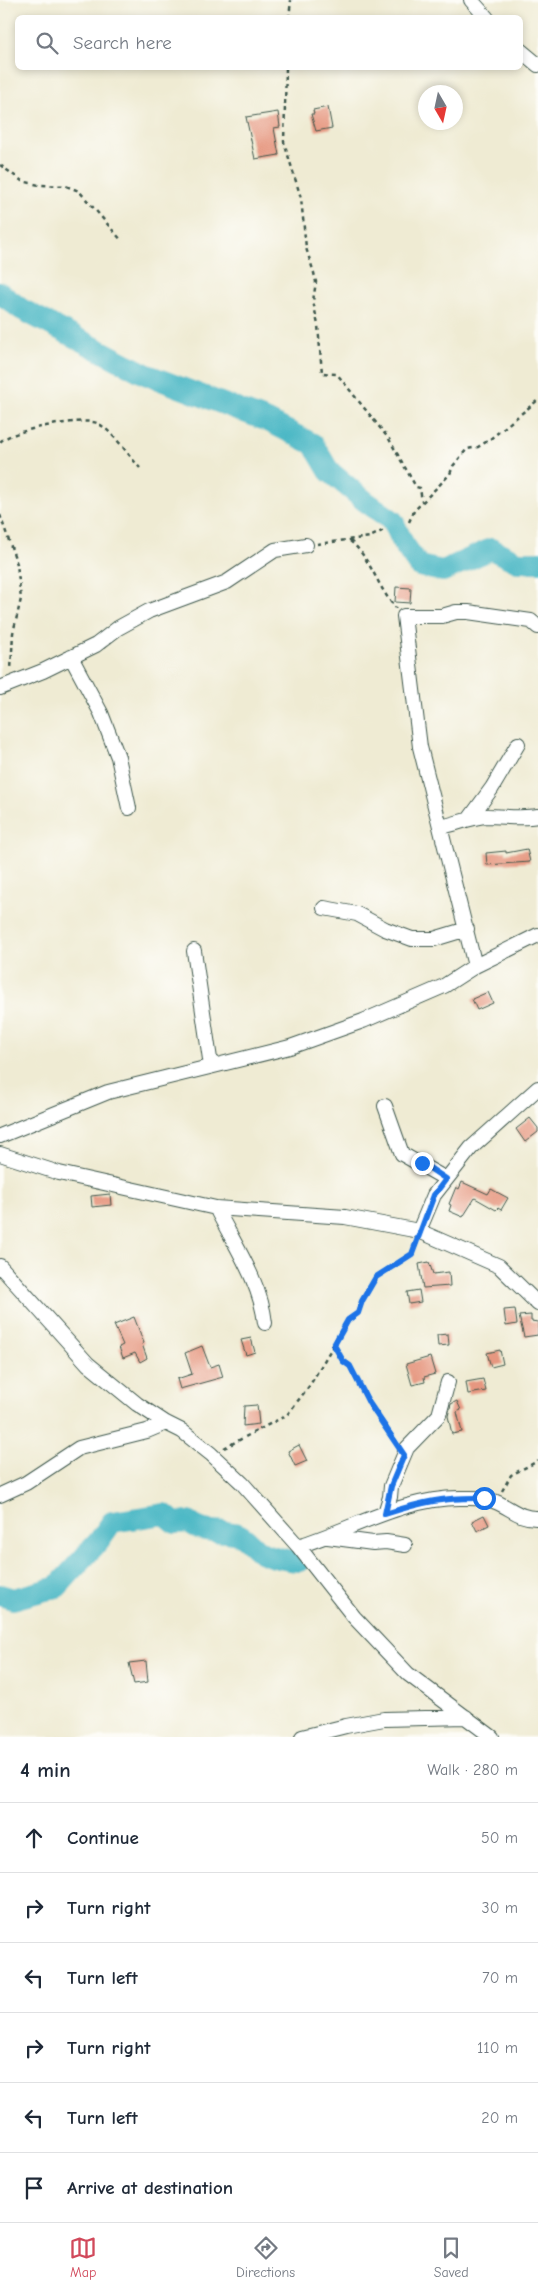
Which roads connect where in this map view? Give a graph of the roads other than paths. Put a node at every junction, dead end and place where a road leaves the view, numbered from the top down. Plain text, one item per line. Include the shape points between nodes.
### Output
1 (471, 0) edge
2 (484, 15) edge
3 (523, 52) edge
4 (538, 65) edge
5 (306, 545) road end
6 (538, 626) edge
7 (71, 658) junction
8 (5, 686) edge
9 (518, 744) dead end
10 (129, 808) dead end
11 (538, 816) edge
12 (470, 818) junction
13 (441, 827) junction
14 (324, 908) dead end
15 (467, 929) junction
16 (538, 935) edge
17 (194, 951) dead end
18 (475, 966) junction
19 (211, 1066) junction
20 (538, 1088) edge
21 (386, 1106) dead end
22 (0, 1136) edge
23 (0, 1154) edge
24 (446, 1179) junction
25 (216, 1208) junction
26 (419, 1230) junction
27 (0, 1266) edge
28 (538, 1304) edge
29 (265, 1323) dead end
30 (448, 1382) dead end
31 (166, 1424) junction
32 (0, 1495) edge
33 (385, 1514) junction
34 (538, 1518) edge
35 (327, 1537) junction
36 (406, 1545) dead end
37 (298, 1546) junction
38 (466, 1717) junction
39 (302, 1737) edge
40 (492, 1737) edge

1 - 2 street
3 - 4 street
5 - 7 street via 275,550 227,582 149,611
6 - 13 street via 531,622 468,612 404,616 420,747
7 - 8 street
7 - 10 street via 101,713 118,757
9 - 12 street
11 - 12 street
12 - 13 street
13 - 15 street
14 - 15 street via 357,914 412,939 434,939
15 - 18 street
16 - 18 street
17 - 19 street
18 - 19 street via 444,986 363,1021 290,1047
19 - 22 street via 108,1092
20 - 24 street via 472,1148
21 - 24 street via 402,1154
23 - 25 street via 60,1173
24 - 26 street via 434,1195
25 - 26 street via 345,1217
25 - 29 street via 254,1284 264,1310
26 - 28 street via 499,1266
27 - 31 street via 88,1364
30 - 33 street via 439,1415 407,1448 391,1486
31 - 32 street via 79,1448 26,1483
31 - 37 street via 182,1431 211,1454 242,1483
33 - 34 street via 422,1502 484,1498 520,1516
33 - 35 street
35 - 36 street
35 - 37 street
37 - 38 street via 384,1650 408,1674
38 - 39 street via 384,1719
38 - 40 street

